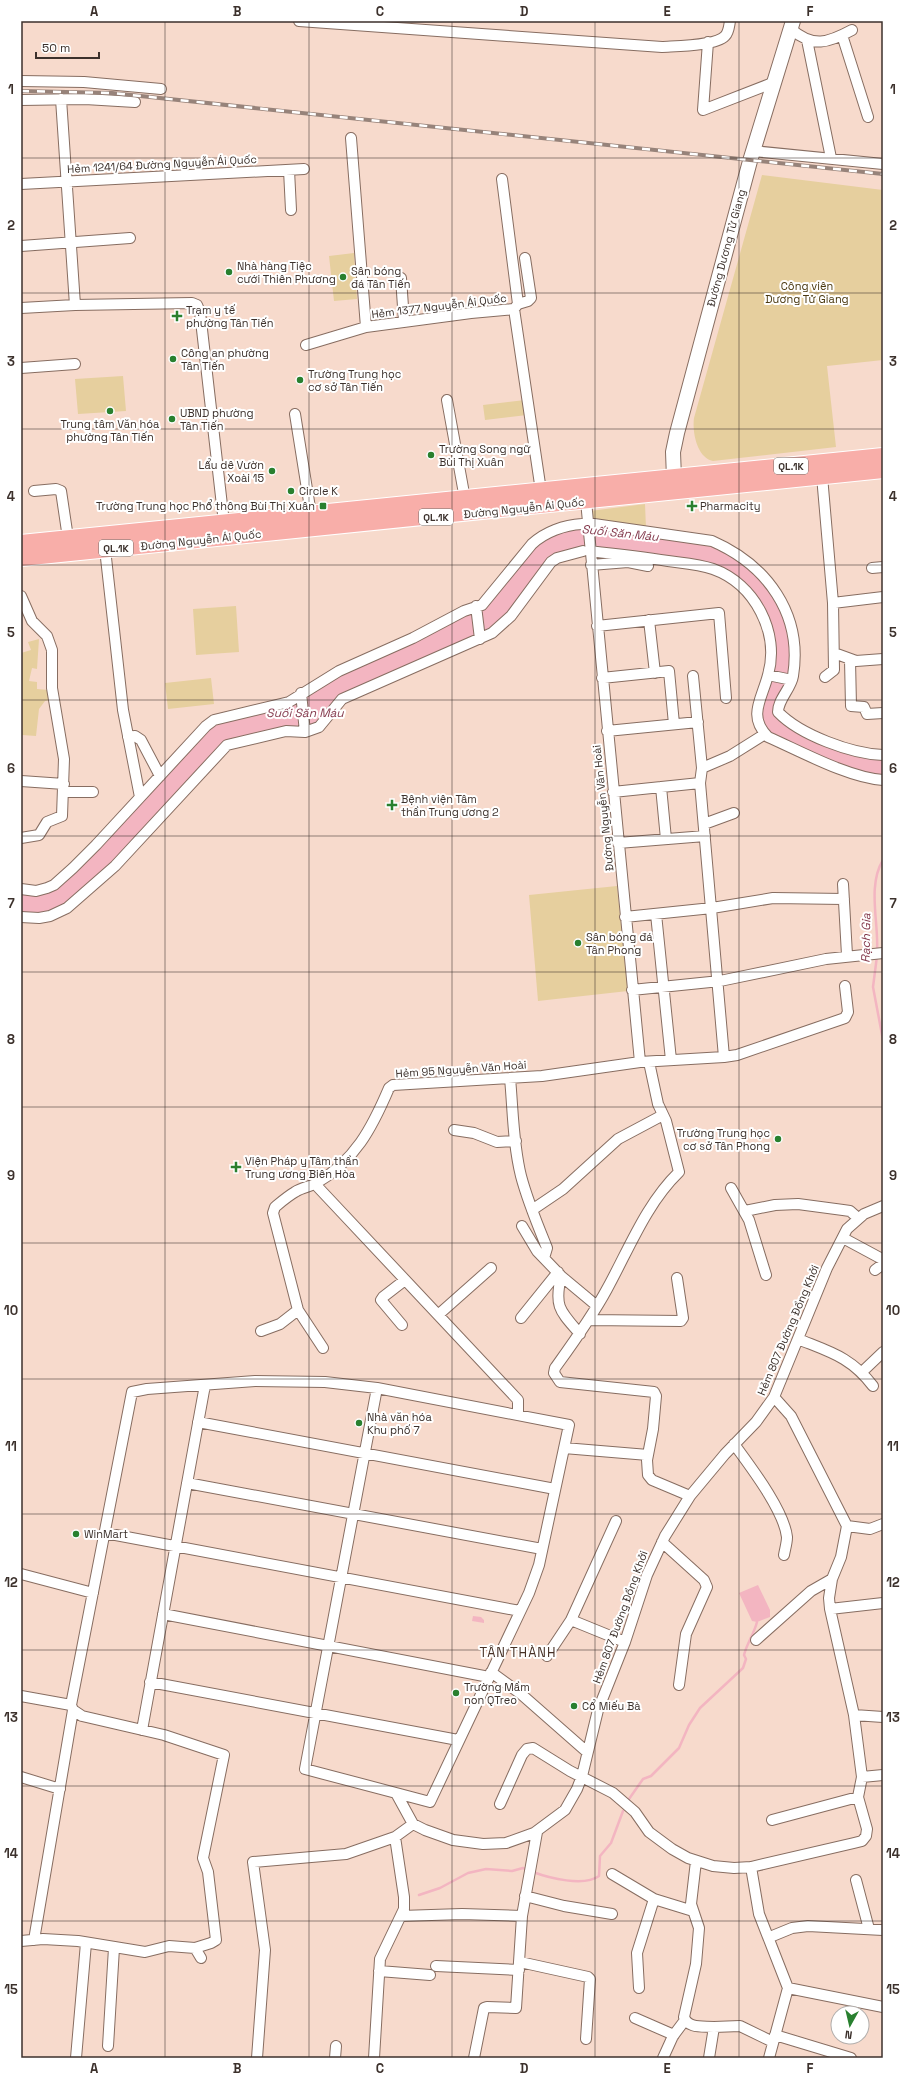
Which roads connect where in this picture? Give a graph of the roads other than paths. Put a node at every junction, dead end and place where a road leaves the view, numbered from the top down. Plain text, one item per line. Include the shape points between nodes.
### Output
1 (299, 21) edge
2 (730, 21) edge
3 (792, 25) edge
4 (852, 30) dead end
5 (842, 35) junction
6 (807, 40) junction
7 (708, 42) junction
8 (21, 81) edge
9 (775, 82) junction
10 (161, 90) dead end
11 (60, 99) junction
12 (21, 100) edge
13 (135, 102) dead end
14 (868, 117) dead end
15 (351, 138) dead end
16 (753, 151) junction
17 (831, 158) junction
18 (883, 164) edge
19 (304, 169) dead end
20 (289, 170) junction
21 (502, 179) dead end
22 (67, 181) junction
23 (21, 184) edge
24 (291, 210) dead end
25 (130, 238) dead end
26 (71, 242) junction
27 (21, 246) edge
28 (525, 258) dead end
29 (401, 278) dead end
30 (74, 305) junction
31 (516, 307) junction
32 (21, 308) edge
33 (404, 321) junction
34 (366, 327) junction
35 (306, 345) dead end
36 (75, 364) dead end
37 (21, 368) edge
38 (447, 400) dead end
39 (295, 414) dead end
40 (883, 456) edge
41 (883, 470) edge
42 (822, 476) junction
43 (675, 484) junction
44 (34, 491) dead end
45 (541, 491) junction
46 (465, 499) junction
47 (586, 501) junction
48 (311, 514) junction
49 (584, 523) junction
50 (225, 530) junction
51 (68, 538) junction
52 (21, 543) edge
53 (105, 549) junction
54 (586, 551) junction
55 (21, 558) edge
56 (591, 565) junction
57 (648, 566) dead end
58 (872, 568) dead end
59 (883, 568) edge
60 (21, 596) edge
61 (883, 597) edge
62 (833, 603) junction
63 (476, 606) junction
64 (649, 620) junction
65 (597, 626) junction
66 (480, 638) junction
67 (834, 653) junction
68 (883, 659) edge
69 (850, 660) junction
70 (655, 673) junction
71 (693, 676) dead end
72 (768, 676) junction
73 (602, 678) junction
74 (825, 678) dead end
75 (792, 680) junction
76 (301, 693) junction
77 (726, 698) dead end
78 (883, 713) edge
79 (698, 722) junction
80 (674, 724) junction
81 (607, 731) junction
82 (305, 732) junction
83 (765, 734) junction
84 (128, 736) junction
85 (883, 755) edge
86 (702, 768) junction
87 (160, 776) junction
88 (883, 780) edge
89 (21, 782) edge
90 (700, 783) junction
91 (660, 787) junction
92 (64, 788) junction
93 (93, 792) dead end
94 (613, 792) junction
95 (140, 797) junction
96 (734, 812) dead end
97 (704, 824) junction
98 (705, 836) junction
99 (21, 838) edge
100 (666, 839) junction
101 (618, 843) junction
102 (843, 884) dead end
103 (21, 889) edge
104 (844, 899) junction
105 (712, 908) junction
106 (656, 914) junction
107 (21, 916) edge
108 (625, 917) junction
109 (883, 953) edge
110 (847, 955) junction
111 (718, 981) junction
112 (845, 986) dead end
113 (664, 987) junction
114 (632, 990) junction
115 (724, 1057) junction
116 (671, 1060) junction
117 (644, 1062) junction
118 (510, 1078) junction
119 (663, 1115) junction
120 (454, 1130) dead end
121 (516, 1141) junction
122 (315, 1184) junction
123 (731, 1188) dead end
124 (883, 1206) edge
125 (532, 1210) junction
126 (745, 1211) junction
127 (858, 1218) junction
128 (522, 1226) dead end
129 (843, 1238) junction
130 (544, 1258) junction
131 (491, 1268) dead end
132 (875, 1270) dead end
133 (560, 1274) junction
134 (766, 1275) dead end
135 (677, 1278) dead end
136 (405, 1280) junction
137 (597, 1306) junction
138 (298, 1310) junction
139 (438, 1314) junction
140 (522, 1318) dead end
141 (589, 1320) junction
142 (402, 1325) dead end
143 (260, 1331) dead end
144 (580, 1334) junction
145 (798, 1339) junction
146 (323, 1348) dead end
147 (883, 1352) edge
148 (862, 1372) junction
149 (205, 1385) junction
150 (873, 1386) dead end
151 (377, 1388) junction
152 (774, 1397) junction
153 (518, 1415) junction
154 (198, 1422) junction
155 (734, 1444) junction
156 (564, 1448) junction
157 (365, 1453) junction
158 (648, 1455) junction
159 (187, 1483) junction
160 (555, 1489) junction
161 (690, 1496) junction
162 (354, 1514) junction
163 (616, 1521) dead end
164 (883, 1524) edge
165 (847, 1526) junction
166 (105, 1533) junction
167 (662, 1542) junction
168 (175, 1546) junction
169 (542, 1549) junction
170 (784, 1555) dead end
171 (21, 1574) edge
172 (342, 1577) junction
173 (832, 1579) junction
174 (93, 1593) junction
175 (883, 1603) edge
176 (830, 1609) junction
177 (520, 1610) junction
178 (163, 1614) junction
179 (571, 1620) junction
180 (756, 1640) dead end
181 (624, 1642) junction
182 (328, 1646) junction
183 (547, 1656) dead end
184 (490, 1674) junction
185 (150, 1682) junction
186 (679, 1685) dead end
187 (21, 1696) edge
188 (72, 1707) junction
189 (316, 1714) junction
190 (854, 1715) junction
191 (883, 1716) edge
192 (142, 1730) junction
193 (458, 1740) junction
194 (587, 1752) junction
195 (883, 1775) edge
196 (582, 1776) junction
197 (21, 1777) edge
198 (862, 1777) junction
199 (60, 1789) junction
200 (396, 1793) junction
201 (858, 1797) junction
202 (500, 1804) dead end
203 (772, 1820) dead end
204 (413, 1824) junction
205 (537, 1832) junction
206 (395, 1837) junction
207 (696, 1861) junction
208 (751, 1867) junction
209 (612, 1874) dead end
210 (856, 1880) dead end
211 (525, 1896) junction
212 (654, 1899) junction
213 (693, 1911) junction
214 (612, 1914) dead end
215 (401, 1916) junction
216 (522, 1916) junction
217 (869, 1929) junction
218 (883, 1930) edge
219 (770, 1937) junction
220 (34, 1940) junction
221 (21, 1941) edge
222 (86, 1943) junction
223 (114, 1948) junction
224 (194, 1948) junction
225 (200, 1958) dead end
226 (520, 1966) junction
227 (379, 1971) junction
228 (639, 1988) dead end
229 (788, 1988) junction
230 (883, 2007) edge
231 (635, 2018) dead end
232 (685, 2020) junction
233 (714, 2027) junction
234 (674, 2035) junction
235 (774, 2038) junction
236 (586, 2039) dead end
237 (108, 2046) dead end
238 (336, 2046) dead end
239 (76, 2058) edge
240 (257, 2058) edge
241 (335, 2058) edge
242 (374, 2058) edge
243 (474, 2058) edge
244 (662, 2058) edge
245 (709, 2058) edge
246 (769, 2058) edge
247 (851, 2058) edge

1 - 7 street via 638,46
2 - 7 street via 725,36
3 - 6 street
3 - 9 main road, Đường Dương Tử Giang
4 - 5 street
5 - 6 street via 821,42
5 - 14 street
6 - 17 street
7 - 9 street via 702,110
8 - 10 street via 84,82
9 - 16 main road, Đường Dương Tử Giang
11 - 12 street
11 - 13 street
11 - 22 street
15 - 34 street
16 - 17 street
16 - 43 main road, Đường Dương Tử Giang via 676,438 673,458
17 - 18 street
19 - 20 street, Hẻm 1241/64 Đường Nguyễn Ái Quốc
20 - 22 street, Hẻm 1241/64 Đường Nguyễn Ái Quốc
20 - 24 street
21 - 31 street
22 - 23 street, Hẻm 1241/64 Đường Nguyễn Ái Quốc
22 - 26 street
25 - 26 street
26 - 27 street
26 - 30 street
28 - 31 street via 531,298
29 - 33 street
30 - 32 street
30 - 50 street via 192,303 197,306 200,312
31 - 33 street, Hẻm 1377 Nguyễn Ái Quốc
31 - 45 street, Hẻm 1377 Nguyễn Ái Quốc
33 - 34 street, Hẻm 1377 Nguyễn Ái Quốc
34 - 35 street, Hẻm 1377 Nguyễn Ái Quốc
36 - 37 street
38 - 46 street
39 - 48 street
40 - 43 main road, Đường Nguyễn Ái Quốc / QL.1K
41 - 42 main road, Đường Nguyễn Ái Quốc / QL.1K
42 - 43 main road, Đường Nguyễn Ái Quốc / QL.1K
42 - 62 street
43 - 45 main road, Đường Nguyễn Ái Quốc / QL.1K
43 - 47 main road, Đường Nguyễn Ái Quốc / QL.1K
44 - 51 street via 61,491
45 - 46 main road, Đường Nguyễn Ái Quốc / QL.1K
46 - 48 main road, Đường Nguyễn Ái Quốc / QL.1K
47 - 49 street
47 - 50 main road, Đường Nguyễn Ái Quốc / QL.1K
48 - 50 main road, Đường Nguyễn Ái Quốc / QL.1K
49 - 54 street, Đường Nguyễn Văn Hoài
49 - 63 street via 540,536 486,601
49 - 75 street via 712,541 752,564 772,586 788,614 794,646
50 - 51 main road, Đường Nguyễn Ái Quốc / QL.1K
50 - 53 main road, Đường Nguyễn Ái Quốc / QL.1K
51 - 52 main road, Đường Nguyễn Ái Quốc / QL.1K
53 - 55 main road, Đường Nguyễn Ái Quốc / QL.1K
53 - 84 street
54 - 56 street, Đường Nguyễn Văn Hoài
54 - 66 street via 557,558 551,562 511,616 497,630
54 - 72 street via 693,564 712,568 731,579 751,597 765,619 772,648
56 - 57 street via 628,562
56 - 65 street, Đường Nguyễn Văn Hoài
58 - 59 street
60 - 92 street via 34,623 51,643 54,660 52,688 64,759
61 - 62 street
62 - 67 street
63 - 66 street
63 - 76 street via 340,671
64 - 65 street
64 - 70 street
64 - 77 street via 719,613
65 - 73 street, Đường Nguyễn Văn Hoài
66 - 82 street via 342,699 319,727
67 - 69 street
67 - 74 street via 833,672
68 - 69 street
69 - 78 street via 851,706 864,707 867,714
70 - 73 street
70 - 80 street via 669,671
71 - 79 street
72 - 75 street
72 - 83 street via 757,709 761,730
73 - 81 street, Đường Nguyễn Văn Hoài
75 - 85 street via 778,708 780,714 807,732 853,751 867,755
76 - 82 street
76 - 87 street via 281,705 214,720
79 - 80 street
79 - 86 street
80 - 81 street
81 - 94 street, Đường Nguyễn Văn Hoài
82 - 107 street via 286,731 227,745 115,866 67,908 39,918
83 - 86 street via 730,756
83 - 88 street via 838,767
84 - 87 street via 135,736 141,740
84 - 95 street
86 - 90 street
87 - 95 street
89 - 92 street
90 - 91 street
90 - 97 street
91 - 94 street
91 - 100 street
92 - 93 street
92 - 99 street via 62,816 48,822 39,835
94 - 101 street, Đường Nguyễn Văn Hoài
95 - 103 street via 96,845 54,885 36,891
96 - 97 street
97 - 98 street
98 - 100 street
98 - 105 street
100 - 101 street
101 - 108 street, Đường Nguyễn Văn Hoài
102 - 104 street
104 - 105 street via 773,898
104 - 110 street
105 - 106 street
105 - 111 street
106 - 108 street
106 - 113 street
108 - 114 street, Đường Nguyễn Văn Hoài
109 - 110 street
110 - 111 street
111 - 113 street
111 - 115 street
112 - 115 street, Hẻm 95 Nguyễn Văn Hoài via 848,1012 845,1018 737,1055
113 - 114 street
113 - 116 street
114 - 117 street, Đường Nguyễn Văn Hoài
115 - 116 street, Hẻm 95 Nguyễn Văn Hoài
116 - 117 street, Hẻm 95 Nguyễn Văn Hoài
117 - 118 street, Hẻm 95 Nguyễn Văn Hoài
117 - 119 street, Đường Nguyễn Văn Hoài
118 - 121 street
118 - 122 street, Hẻm 95 Nguyễn Văn Hoài via 393,1085 389,1088 359,1147
119 - 125 street via 618,1139 563,1189
119 - 137 street, Đường Nguyễn Văn Hoài via 679,1172 664,1186
120 - 121 street via 474,1133 497,1142
121 - 125 street via 521,1176
122 - 136 street
122 - 138 street, Hẻm 95 Nguyễn Văn Hoài via 295,1192 273,1209
123 - 126 street
124 - 127 street, Hẻm 807 Đường Đồng Khởi
125 - 130 street via 545,1243
126 - 127 street via 775,1205 798,1204 850,1211
126 - 134 street via 753,1228
127 - 129 street, Hẻm 807 Đường Đồng Khởi via 847,1229
128 - 130 street
129 - 132 street via 882,1259 883,1264
129 - 145 street, Hẻm 807 Đường Đồng Khởi
130 - 133 street
131 - 139 street
133 - 137 street
133 - 140 street
133 - 144 street via 558,1294 561,1312
135 - 141 street via 683,1318 681,1321
136 - 139 street
136 - 142 street via 381,1300
137 - 141 street
138 - 143 street via 280,1324
138 - 146 street
139 - 153 street via 518,1400
141 - 144 street
144 - 158 street via 555,1368 556,1379 654,1392 656,1396 653,1429
145 - 148 street via 843,1357
145 - 152 street, Hẻm 807 Đường Đồng Khởi
147 - 148 street
148 - 150 street
149 - 151 street via 255,1381 308,1381
149 - 154 street
149 - 166 street via 132,1392
151 - 153 street
151 - 157 street
152 - 155 street, Hẻm 807 Đường Đồng Khởi via 756,1422
152 - 165 street via 791,1416
153 - 156 street via 569,1425
154 - 157 street
154 - 159 street
155 - 161 street, Hẻm 807 Đường Đồng Khởi
155 - 170 street via 756,1474 782,1520 787,1538
156 - 158 street
156 - 160 street
157 - 160 street
157 - 162 street
158 - 161 street via 648,1475 652,1480
159 - 162 street
159 - 168 street
160 - 169 street
161 - 167 street, Hẻm 807 Đường Đồng Khởi
162 - 169 street
162 - 172 street
163 - 179 street
164 - 165 street via 870,1529
165 - 173 street via 841,1556
166 - 168 street
166 - 174 street
167 - 181 street, Hẻm 807 Đường Đồng Khởi via 647,1575
167 - 186 street via 704,1580 707,1587 686,1634
168 - 172 street
168 - 178 street
169 - 177 street via 534,1580
171 - 174 street
172 - 177 street
172 - 182 street
173 - 176 street
173 - 180 street via 811,1591
174 - 188 street
175 - 176 street
176 - 190 street
177 - 184 street
178 - 182 street
178 - 185 street
179 - 181 street
179 - 183 street
181 - 194 street, Hẻm 807 Đường Đồng Khởi via 598,1710
182 - 184 street
182 - 189 street
184 - 193 street
184 - 194 street via 521,1694
185 - 189 street
185 - 192 street
187 - 188 street
188 - 192 street via 86,1717
188 - 199 street
189 - 193 street
189 - 200 street via 305,1769
190 - 191 street
190 - 198 street
192 - 224 street via 224,1755 203,1858 211,1891 216,1940
193 - 200 street via 430,1802
194 - 196 street, Hẻm 807 Đường Đồng Khởi
195 - 198 street
196 - 202 street via 538,1750 527,1750 513,1772
196 - 205 street, Hẻm 807 Đường Đồng Khởi via 565,1810
196 - 207 street via 613,1794 635,1812 649,1832 672,1849
197 - 199 street
198 - 201 street
199 - 220 street
200 - 204 street
201 - 203 street
201 - 208 street via 866,1829 866,1836 862,1841
204 - 205 street, Hẻm 807 Đường Đồng Khởi via 453,1840 483,1844 506,1843
204 - 206 street
205 - 211 street
206 - 215 street via 404,1897
206 - 240 street via 346,1854 253,1862 265,1950
207 - 208 street via 713,1866
207 - 213 street via 691,1898
208 - 219 street via 759,1914
209 - 212 street
210 - 217 street
211 - 214 street
211 - 216 street
212 - 213 street
212 - 228 street via 637,1954
213 - 232 street via 698,1928 696,1964
215 - 216 street
215 - 227 street via 383,1950
216 - 226 street
217 - 218 street
217 - 219 street via 808,1926 792,1928
219 - 229 street
220 - 221 street
220 - 222 street
222 - 223 street
222 - 239 street
223 - 224 street via 145,1952 169,1946
223 - 237 street
224 - 225 street
226 - 227 street
226 - 236 street via 590,1979
226 - 243 street via 516,2008 484,2008
227 - 242 street
229 - 230 street
229 - 235 street
231 - 234 street
232 - 233 street via 693,2026
232 - 234 street
233 - 235 street via 740,2026
233 - 245 street
234 - 244 street
235 - 246 street
235 - 247 street
238 - 241 street

